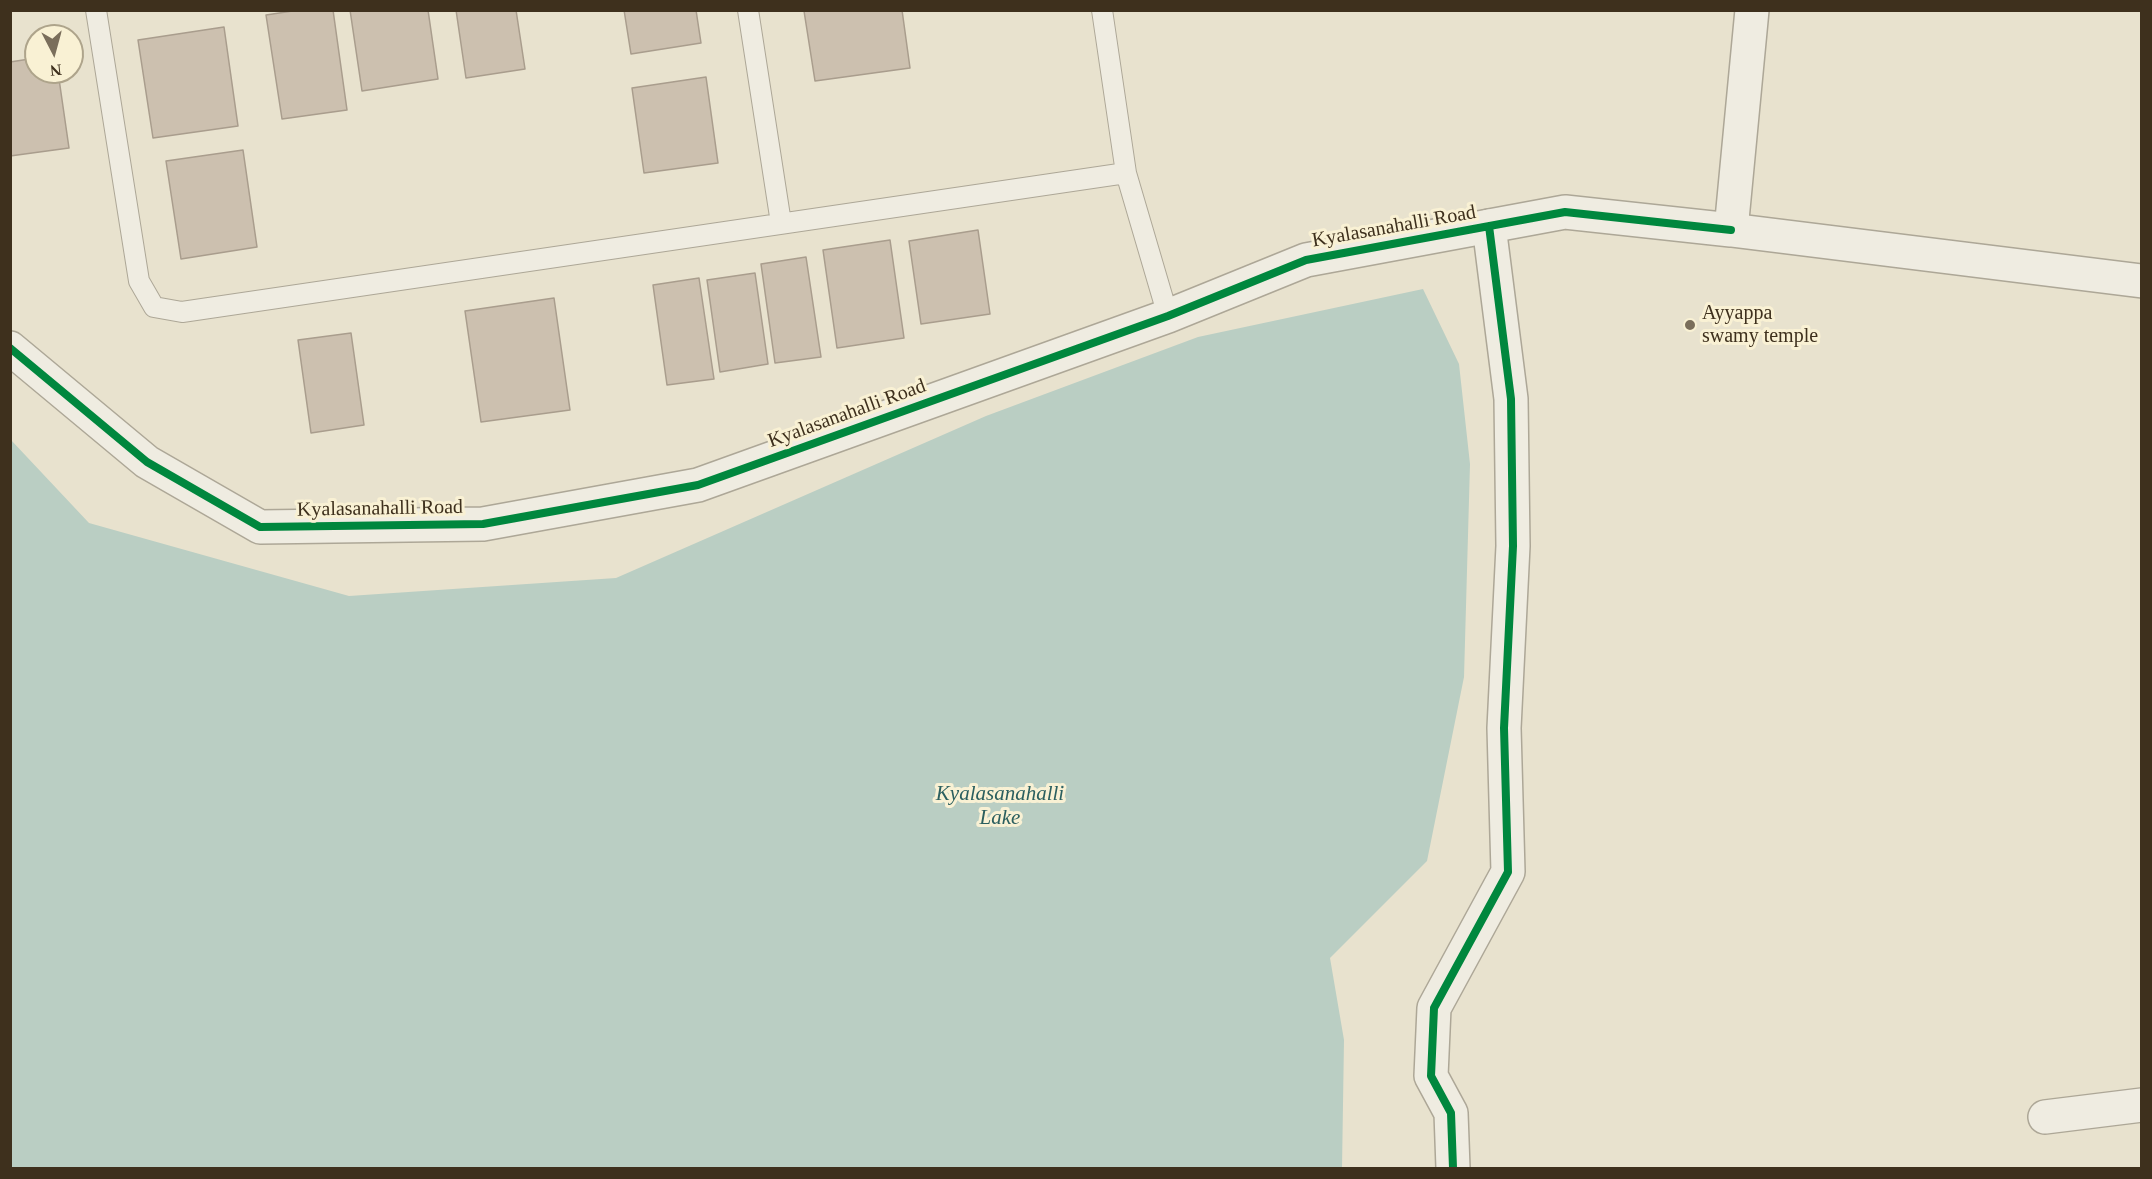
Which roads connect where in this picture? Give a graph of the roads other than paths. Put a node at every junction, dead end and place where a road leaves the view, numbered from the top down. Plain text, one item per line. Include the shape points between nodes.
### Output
1 (96, 10) edge
2 (748, 10) edge
3 (1102, 10) edge
4 (1752, 10) edge
5 (1126, 172) junction
6 (781, 223) junction
7 (1488, 226) junction
8 (1731, 230) junction
9 (2142, 281) edge
10 (1168, 316) junction
11 (10, 348) edge
12 (2142, 1106) edge
13 (2045, 1117) dead end
14 (1453, 1168) edge

1 - 6 lane via 139,281 154,307 182,312
2 - 6 lane
3 - 5 lane
4 - 8 street
5 - 6 lane
5 - 10 lane
7 - 8 street, Kyalasanahalli Road via 1565,212
7 - 10 street, Kyalasanahalli Road via 1306,260
7 - 14 street via 1511,399 1513,546 1504,728 1508,872 1434,1008 1431,1076 1450,1113
8 - 9 street, Kyalasanahalli Road
10 - 11 street, Kyalasanahalli Road via 698,485 483,524 260,527 147,462
12 - 13 street

